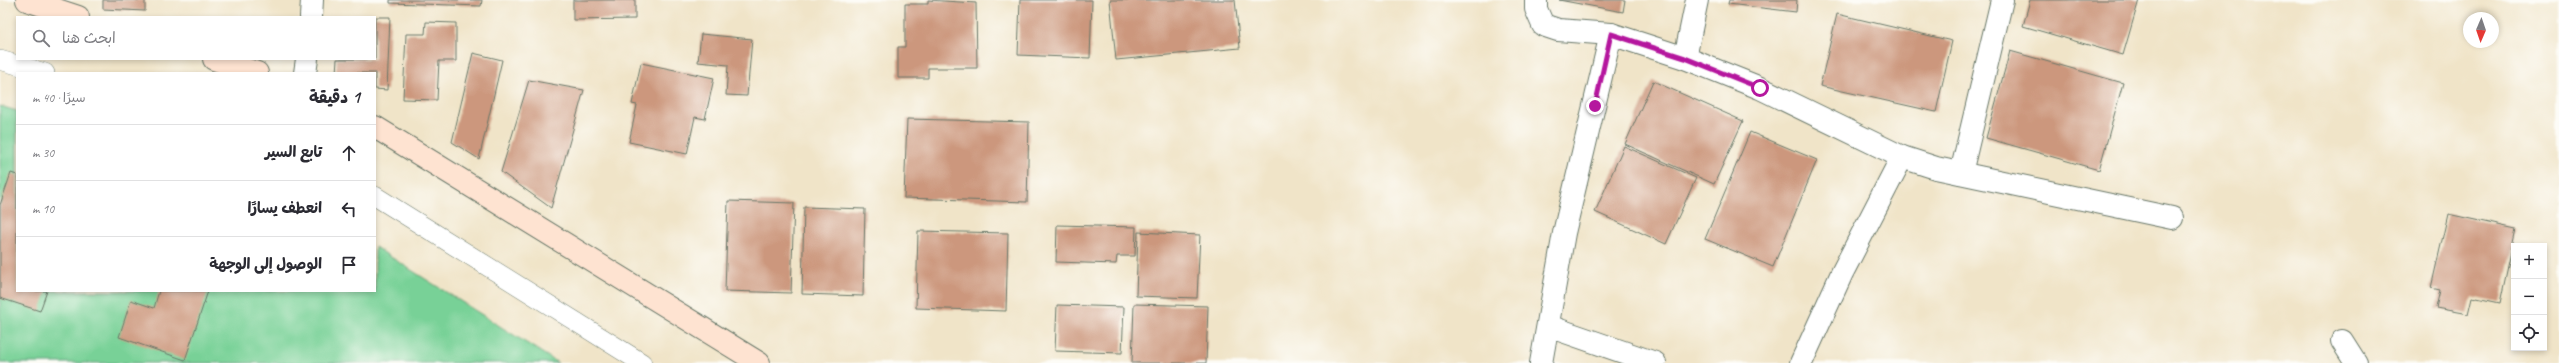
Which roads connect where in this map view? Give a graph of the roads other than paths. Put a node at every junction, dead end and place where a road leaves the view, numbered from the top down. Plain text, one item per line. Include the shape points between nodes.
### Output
1 (27, 0) edge
2 (312, 0) edge
3 (1536, 0) edge
4 (1697, 0) edge
5 (2002, 0) edge
6 (75, 16) edge
7 (311, 16) edge
8 (1611, 34) junction
9 (1685, 58) junction
10 (0, 60) edge
11 (217, 60) edge
12 (307, 60) edge
13 (42, 72) edge
14 (254, 72) edge
15 (305, 72) edge
16 (376, 128) edge
17 (1902, 157) junction
18 (1961, 173) junction
19 (376, 197) edge
20 (2172, 218) dead end
21 (1548, 326) junction
22 (2342, 341) dead end
23 (642, 363) edge
24 (759, 363) edge
25 (1541, 363) edge
26 (1655, 363) edge
27 (1800, 363) edge
28 (2356, 363) edge

1 - 6 main road
2 - 7 street
3 - 8 street via 1536,9 1544,25 1558,30
4 - 9 street
5 - 18 street
8 - 9 street
8 - 21 street via 1564,233
9 - 17 street via 1760,88
10 - 13 lane
11 - 14 main road
12 - 15 street
16 - 24 main road
17 - 18 street
17 - 27 street
18 - 20 street
19 - 23 lane
21 - 25 street
21 - 26 street
22 - 28 street

